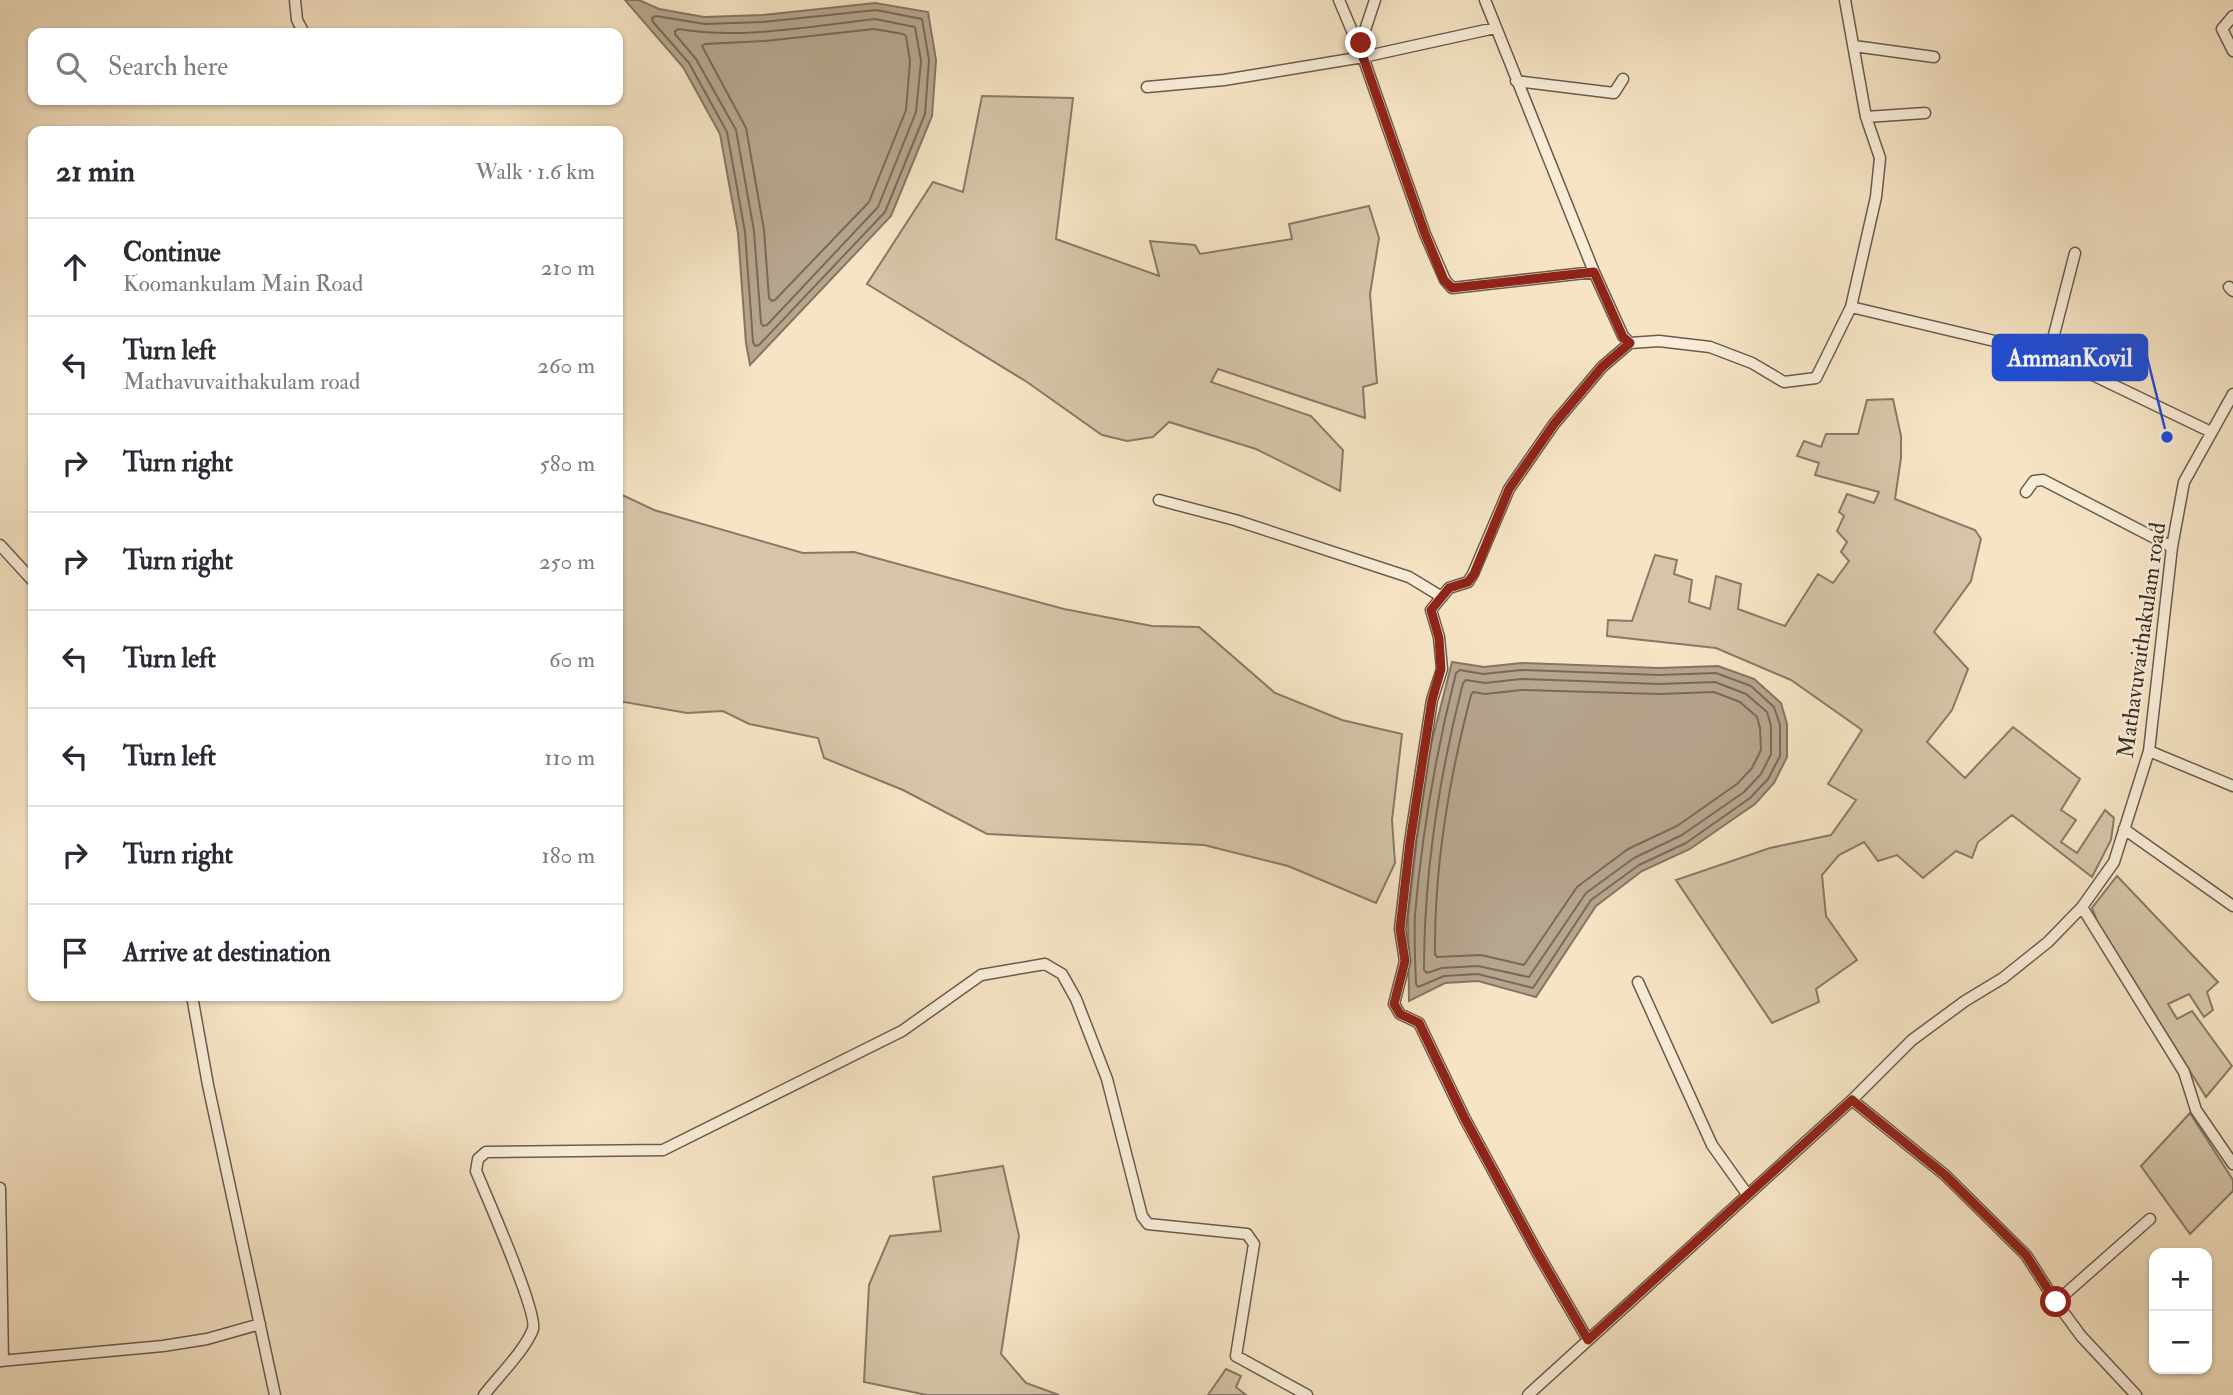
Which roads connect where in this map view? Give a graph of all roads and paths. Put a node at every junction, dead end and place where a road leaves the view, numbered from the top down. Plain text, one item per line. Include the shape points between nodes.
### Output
1 (295, 0) edge
2 (1339, 0) edge
3 (1375, 0) edge
4 (1485, 0) edge
5 (1845, 0) edge
6 (2233, 16) edge
7 (301, 28) edge
8 (1495, 28) junction
9 (1854, 46) junction
10 (2233, 51) edge
11 (1363, 57) junction
12 (1934, 57) dead end
13 (1623, 79) dead end
14 (1516, 81) junction
15 (1147, 87) dead end
16 (1925, 113) dead end
17 (1866, 117) junction
18 (2075, 253) dead end
19 (1594, 272) junction
20 (1851, 307) junction
21 (1630, 343) junction
22 (2049, 354) junction
23 (2233, 394) edge
24 (2211, 432) junction
25 (2026, 492) dead end
26 (1159, 500) dead end
27 (0, 545) edge
28 (2172, 547) junction
29 (28, 576) edge
30 (1442, 597) junction
31 (2149, 751) junction
32 (2233, 786) edge
33 (2124, 829) junction
34 (2233, 906) edge
35 (2082, 907) junction
36 (1637, 982) dead end
37 (193, 1001) edge
38 (1852, 1100) junction
39 (2233, 1164) edge
40 (0, 1188) edge
41 (1747, 1194) junction
42 (2150, 1219) dead end
43 (2056, 1302) junction
44 (260, 1324) junction
45 (1588, 1340) junction
46 (1, 1361) edge
47 (275, 1395) edge
48 (484, 1395) edge
49 (1307, 1395) edge
50 (1528, 1395) edge
51 (2136, 1395) edge

1 - 7 street
2 - 11 street
3 - 11 street via 1361,43
4 - 8 street
5 - 9 street
6 - 10 street via 2222,29
8 - 11 street
8 - 14 street
9 - 12 street
9 - 17 street
11 - 15 street via 1224,80
11 - 19 street via 1425,234 1444,280 1452,288
13 - 14 street via 1614,93
14 - 19 street
16 - 17 street
17 - 20 street via 1880,158 1876,197
18 - 22 street
19 - 21 street via 1623,337
20 - 21 street via 1816,378 1784,382 1710,347
20 - 22 street
21 - 30 street via 1602,367 1554,424 1509,489 1474,574
22 - 24 street
23 - 24 street, Mathavuvaithakulam road
24 - 28 street, Mathavuvaithakulam road via 2184,482
25 - 28 street via 2034,481 2043,480
26 - 30 street via 1409,577
27 - 29 street
28 - 31 street, Mathavuvaithakulam road
30 - 45 street via 1431,610 1441,669 1410,842 1400,929 1405,961 1394,1004 1400,1014 1419,1023 1465,1119
31 - 32 street
31 - 33 street, Mathavuvaithakulam road
33 - 34 street
33 - 35 street, Mathavuvaithakulam road via 2114,862
35 - 38 street, Mathavuvaithakulam road via 2003,978 1912,1040
35 - 39 street via 2184,1072 2196,1110
36 - 41 street via 1712,1145
37 - 44 street
38 - 41 street, Mathavuvaithakulam road
38 - 43 street via 1945,1175 2026,1255
40 - 46 street
41 - 45 street, Mathavuvaithakulam road
42 - 43 street
43 - 51 street
44 - 46 street via 163,1346
44 - 47 street
45 - 50 street, Mathavuvaithakulam road
48 - 49 street via 529,1339 534,1326 476,1171 478,1159 486,1152 663,1150 902,1031 981,975 1045,964 1062,974 1076,999 1107,1079 1142,1216 1148,1224 1247,1234 1254,1244 1236,1356

